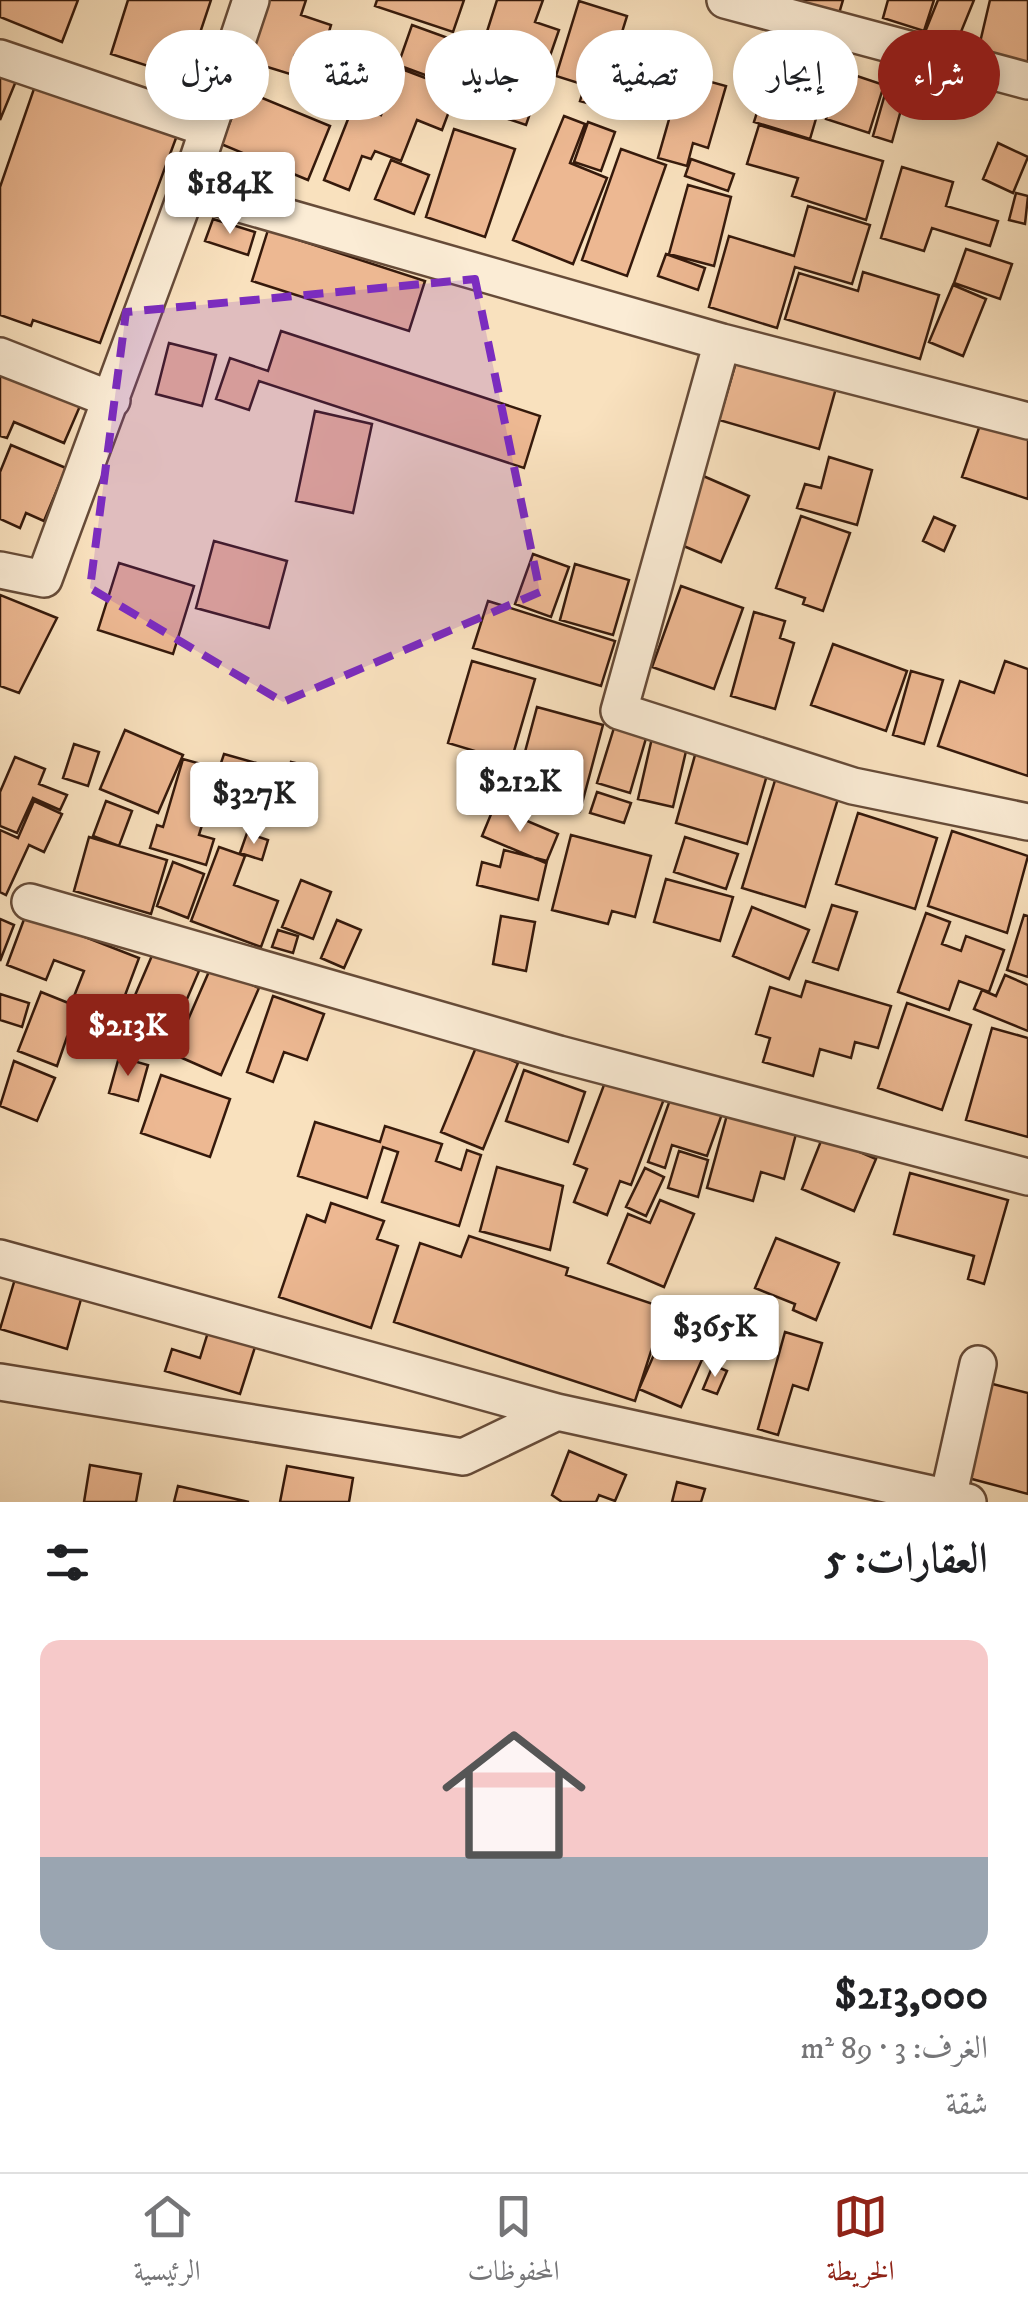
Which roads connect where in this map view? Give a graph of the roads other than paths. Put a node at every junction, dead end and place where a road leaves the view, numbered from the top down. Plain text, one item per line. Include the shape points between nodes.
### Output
1 (251, 0) edge
2 (724, 0) edge
3 (0, 58) edge
4 (1028, 81) edge
5 (206, 128) junction
6 (188, 190) junction
7 (722, 342) junction
8 (0, 356) edge
9 (112, 400) junction
10 (1028, 421) edge
11 (0, 570) edge
12 (1028, 822) edge
13 (30, 902) dead end
14 (1028, 1177) edge
15 (0, 1258) edge
16 (978, 1364) dead end
17 (0, 1382) edge
18 (558, 1412) junction
19 (958, 1500) edge

1 - 5 street
2 - 4 street
3 - 5 street
5 - 6 street
6 - 7 street
6 - 9 street
7 - 10 street
7 - 12 street via 620,711 852,786
8 - 9 street
9 - 11 street via 44,580
13 - 14 street via 559,1054
15 - 18 street
16 - 19 street
17 - 18 street via 463,1457
18 - 19 street

